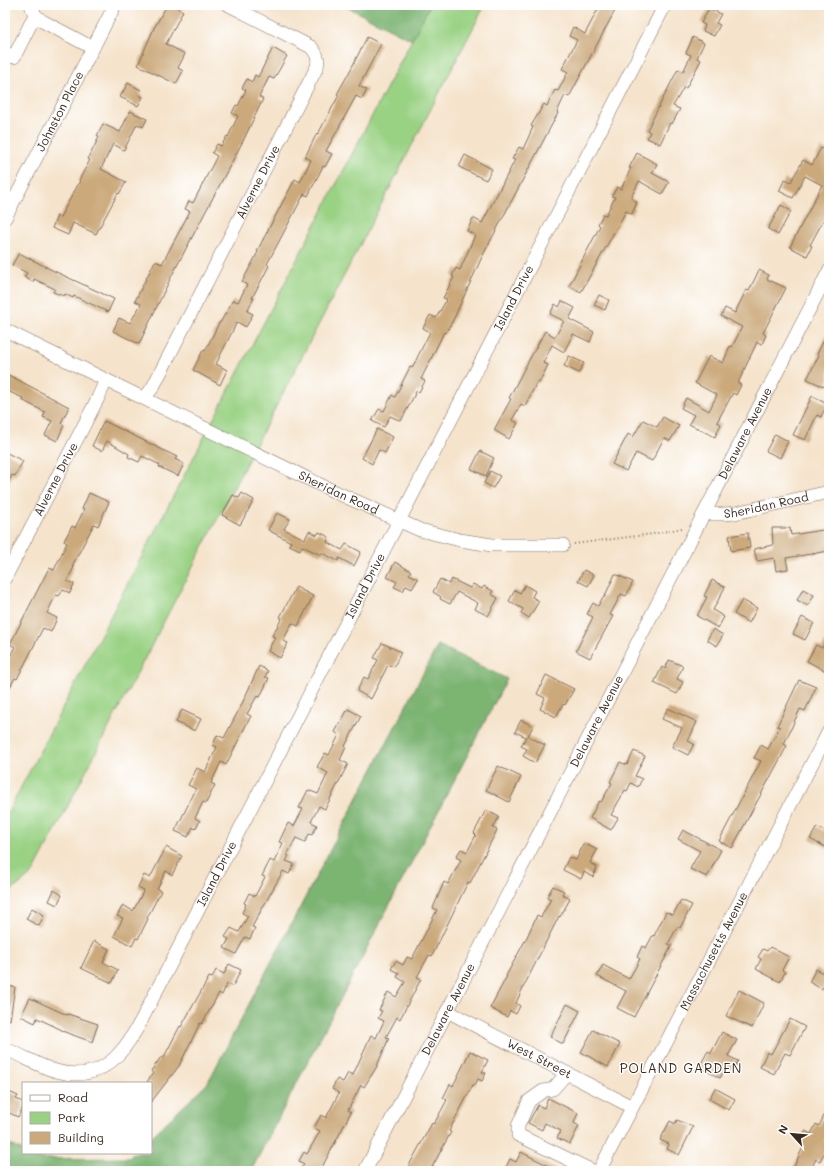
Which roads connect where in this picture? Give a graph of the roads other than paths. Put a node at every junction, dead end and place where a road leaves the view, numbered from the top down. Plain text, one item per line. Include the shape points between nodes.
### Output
1 (115, 5) edge
2 (229, 5) edge
3 (665, 5) edge
4 (33, 10) edge
5 (93, 48) junction
6 (5, 53) edge
7 (5, 218) edge
8 (829, 271) edge
9 (5, 330) edge
10 (106, 380) junction
11 (145, 398) junction
12 (829, 492) edge
13 (701, 519) junction
14 (399, 520) junction
15 (563, 545) road end
16 (5, 578) edge
17 (829, 732) edge
18 (447, 1011) junction
19 (5, 1049) edge
20 (567, 1073) junction
21 (632, 1107) junction
22 (365, 1171) edge
23 (593, 1171) edge
24 (599, 1171) edge

1 - 5 street, Johnston Place
2 - 11 street, Alverne Drive via 311,47 316,52 317,68 153,387
3 - 14 street, Island Drive
4 - 5 street via 42,21
4 - 6 street via 14,57
5 - 7 street, Johnston Place
8 - 13 street, Delaware Avenue
9 - 10 street, Sheridan Road
10 - 11 street, Sheridan Road
10 - 16 street, Alverne Drive
11 - 14 street, Sheridan Road via 331,490
12 - 13 street, Sheridan Road
13 - 18 street, Delaware Avenue
14 - 15 street, Sheridan Road via 420,530 476,543 511,546
14 - 19 street, Island Drive via 126,1046 106,1065 76,1074 55,1071
17 - 21 street, Massachusetts Avenue
18 - 20 street, West Street
18 - 22 street, Delaware Avenue
20 - 21 street, West Street
20 - 23 street via 554,1089 543,1092 529,1101 518,1126 518,1135
21 - 24 street, Massachusetts Avenue

